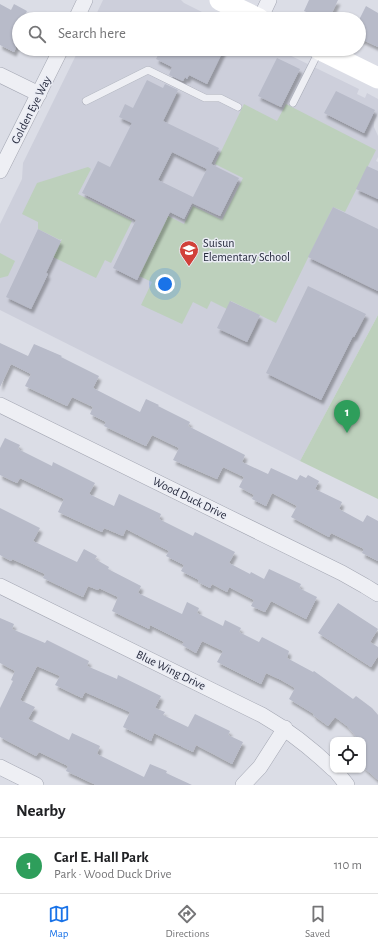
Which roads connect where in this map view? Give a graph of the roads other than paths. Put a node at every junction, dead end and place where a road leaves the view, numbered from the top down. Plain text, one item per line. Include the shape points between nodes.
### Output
1 (85, 0) edge
2 (220, 0) edge
3 (269, 0) edge
4 (79, 12) edge
5 (245, 12) edge
6 (263, 12) edge
7 (58, 56) edge
8 (316, 56) edge
9 (334, 56) edge
10 (0, 76) edge
11 (378, 78) edge
12 (39, 94) junction
13 (86, 101) dead end
14 (293, 103) dead end
15 (238, 107) dead end
16 (0, 171) edge
17 (0, 405) edge
18 (0, 586) edge
19 (378, 594) edge
20 (285, 728) junction
21 (330, 765) edge
22 (0, 767) edge
23 (337, 773) edge
24 (36, 785) edge
25 (244, 785) edge
26 (347, 785) edge

1 - 4 street
2 - 5 street
3 - 6 street
7 - 12 street, Golden Eye Way
8 - 14 lane
9 - 11 street
10 - 12 street
12 - 16 street, Golden Eye Way
13 - 15 lane via 148,70 205,98 220,98
17 - 19 street, Wood Duck Drive via 342,573
18 - 20 street, Blue Wing Drive
20 - 21 street, Blue Wing Drive
20 - 25 street via 260,767
22 - 24 street
23 - 26 street, Blue Wing Drive

